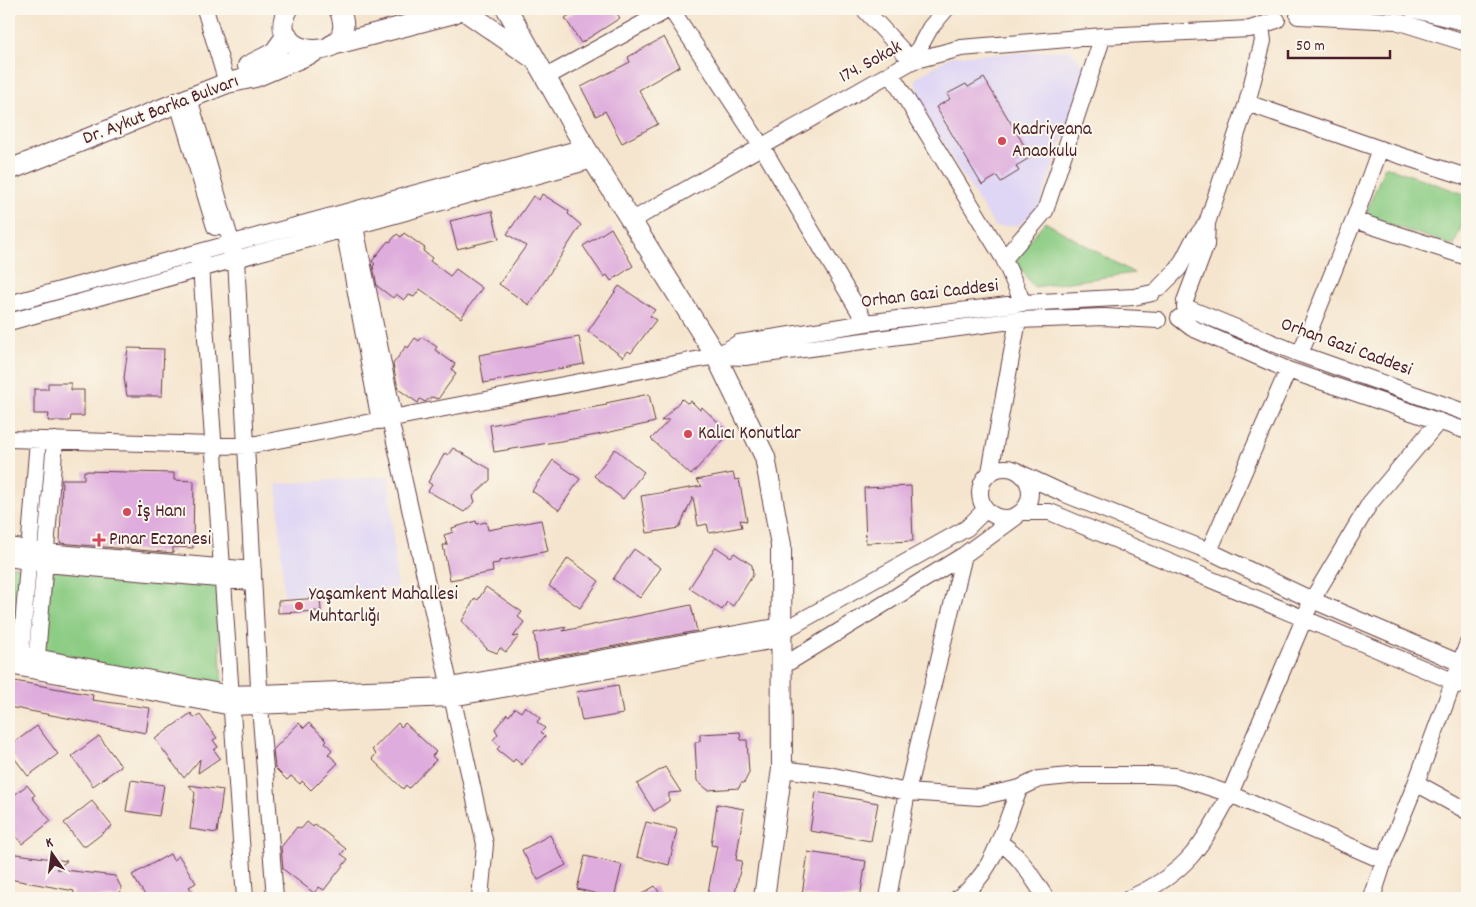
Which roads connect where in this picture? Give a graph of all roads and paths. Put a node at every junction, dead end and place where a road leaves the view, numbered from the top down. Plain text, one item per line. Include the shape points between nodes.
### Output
1 (205, 9) edge
2 (340, 9) edge
3 (507, 9) edge
4 (670, 9) edge
5 (864, 9) edge
6 (946, 9) edge
7 (1411, 9) edge
8 (461, 11) edge
9 (1300, 12) edge
10 (1271, 14) edge
11 (283, 18) edge
12 (1467, 24) edge
13 (1261, 26) junction
14 (1103, 36) junction
15 (1467, 43) edge
16 (323, 48) junction
17 (534, 58) junction
18 (912, 61) junction
19 (891, 74) junction
20 (546, 77) junction
21 (228, 83) junction
22 (183, 100) junction
23 (1247, 103) junction
24 (762, 147) junction
25 (1380, 149) junction
26 (589, 153) junction
27 (9, 170) edge
28 (1467, 177) edge
29 (348, 220) junction
30 (1354, 220) junction
31 (632, 221) junction
32 (1207, 224) junction
33 (230, 249) junction
34 (1467, 257) edge
35 (1004, 259) junction
36 (201, 260) junction
37 (1156, 290) junction
38 (9, 304) edge
39 (1023, 304) junction
40 (1183, 309) junction
41 (1018, 320) junction
42 (1158, 320) junction
43 (9, 322) edge
44 (866, 323) junction
45 (1300, 354) junction
46 (716, 356) junction
47 (1288, 370) junction
48 (1467, 413) edge
49 (388, 419) junction
50 (1438, 421) junction
51 (1467, 431) edge
52 (9, 439) edge
53 (38, 440) junction
54 (55, 440) junction
55 (214, 446) junction
56 (246, 446) junction
57 (990, 472) junction
58 (1022, 474) junction
59 (985, 510) junction
60 (1019, 514) junction
61 (9, 546) edge
62 (1209, 551) junction
63 (964, 555) junction
64 (37, 557) junction
65 (9, 558) edge
66 (223, 572) junction
67 (253, 576) junction
68 (1312, 600) junction
69 (1305, 620) junction
70 (781, 632) junction
71 (1467, 645) edge
72 (22, 661) edge
73 (1464, 664) edge
74 (782, 667) junction
75 (1461, 684) edge
76 (451, 692) junction
77 (260, 700) junction
78 (231, 701) junction
79 (782, 769) junction
80 (1416, 783) junction
81 (1020, 788) junction
82 (907, 792) junction
83 (1230, 794) junction
84 (1467, 811) edge
85 (999, 843) junction
86 (1384, 861) junction
87 (245, 898) edge
88 (275, 898) edge
89 (480, 898) edge
90 (764, 898) edge
91 (888, 898) edge
92 (958, 898) edge
93 (1046, 898) edge
94 (1130, 898) edge
95 (1372, 898) edge

1 - 21 street
2 - 16 main road via 342,28
3 - 17 main road
4 - 20 street
4 - 24 street
5 - 18 street
6 - 18 street via 930,28
7 - 12 street
8 - 16 main road, Dr. Aykut Barka Bulvarı
8 - 17 main road
9 - 10 street, 174. Sokak via 1291,19
9 - 15 street, 174. Sokak via 1396,21
10 - 13 street, 174. Sokak
11 - 16 main road via 298,47
11 - 21 main road via 274,53 244,68
13 - 14 street, 174. Sokak
13 - 23 street via 1263,41
14 - 18 street, 174. Sokak via 961,48
14 - 35 street via 1045,211
16 - 21 main road, Dr. Aykut Barka Bulvarı via 255,77
17 - 20 main road
18 - 19 street, 174. Sokak
19 - 24 street, 174. Sokak
19 - 35 street
20 - 26 main road
21 - 22 main road, Dr. Aykut Barka Bulvarı
22 - 27 main road, Dr. Aykut Barka Bulvarı
22 - 33 street
23 - 25 street
23 - 32 street
24 - 31 street, 174. Sokak
24 - 44 street
25 - 28 street
25 - 30 street
26 - 29 street
26 - 31 main road
29 - 33 street
29 - 49 street
30 - 34 street
30 - 45 street
31 - 46 main road
32 - 37 street via 1193,241 1179,268
32 - 40 street via 1206,245
33 - 36 street
33 - 56 street
35 - 39 street
36 - 38 street
36 - 43 street
36 - 55 street
37 - 39 street, Orhan Gazi Caddesi via 1134,297
37 - 40 street via 1176,288
37 - 42 street via 1149,305
39 - 44 street, Orhan Gazi Caddesi
40 - 42 street via 1169,322
40 - 45 street, Orhan Gazi Caddesi
40 - 47 street via 1192,328
41 - 42 street via 1104,317
41 - 46 street via 745,357
41 - 57 street
44 - 46 street, Orhan Gazi Caddesi via 739,343
45 - 48 street, Orhan Gazi Caddesi
46 - 49 street
46 - 70 main road via 766,457 781,545
47 - 50 street
47 - 62 street
49 - 56 street
49 - 76 street
50 - 51 street
50 - 68 street via 1370,503
52 - 53 street
53 - 54 street
53 - 64 street
54 - 55 street
54 - 64 street
55 - 56 street
55 - 66 street
56 - 67 street
57 - 58 street via 1007,468
57 - 59 street via 980,486 979,494
58 - 60 street via 1030,489 1028,505
58 - 62 street
59 - 60 street via 1000,518
59 - 70 street via 968,528
60 - 63 street
60 - 69 street via 1050,512
61 - 64 street
62 - 68 street
63 - 74 street
63 - 82 street
64 - 65 street
64 - 66 street
64 - 72 street
66 - 67 street
66 - 78 street
67 - 77 street
68 - 69 street
68 - 73 street
69 - 75 street
69 - 83 street
70 - 74 main road
70 - 76 street
71 - 73 street
72 - 78 street
73 - 75 street
74 - 79 main road
75 - 80 street
76 - 77 street
76 - 89 street via 485,844
77 - 78 street
77 - 88 street
78 - 87 street
79 - 82 street via 829,775
79 - 90 main road
80 - 84 street
80 - 86 street
81 - 82 street via 979,797
81 - 83 street via 1039,779 1080,775 1152,775 1175,776
81 - 85 street
82 - 91 street
83 - 86 street
83 - 94 street via 1205,841 1172,876
85 - 92 street via 988,867
85 - 93 street via 1016,855
86 - 95 street

